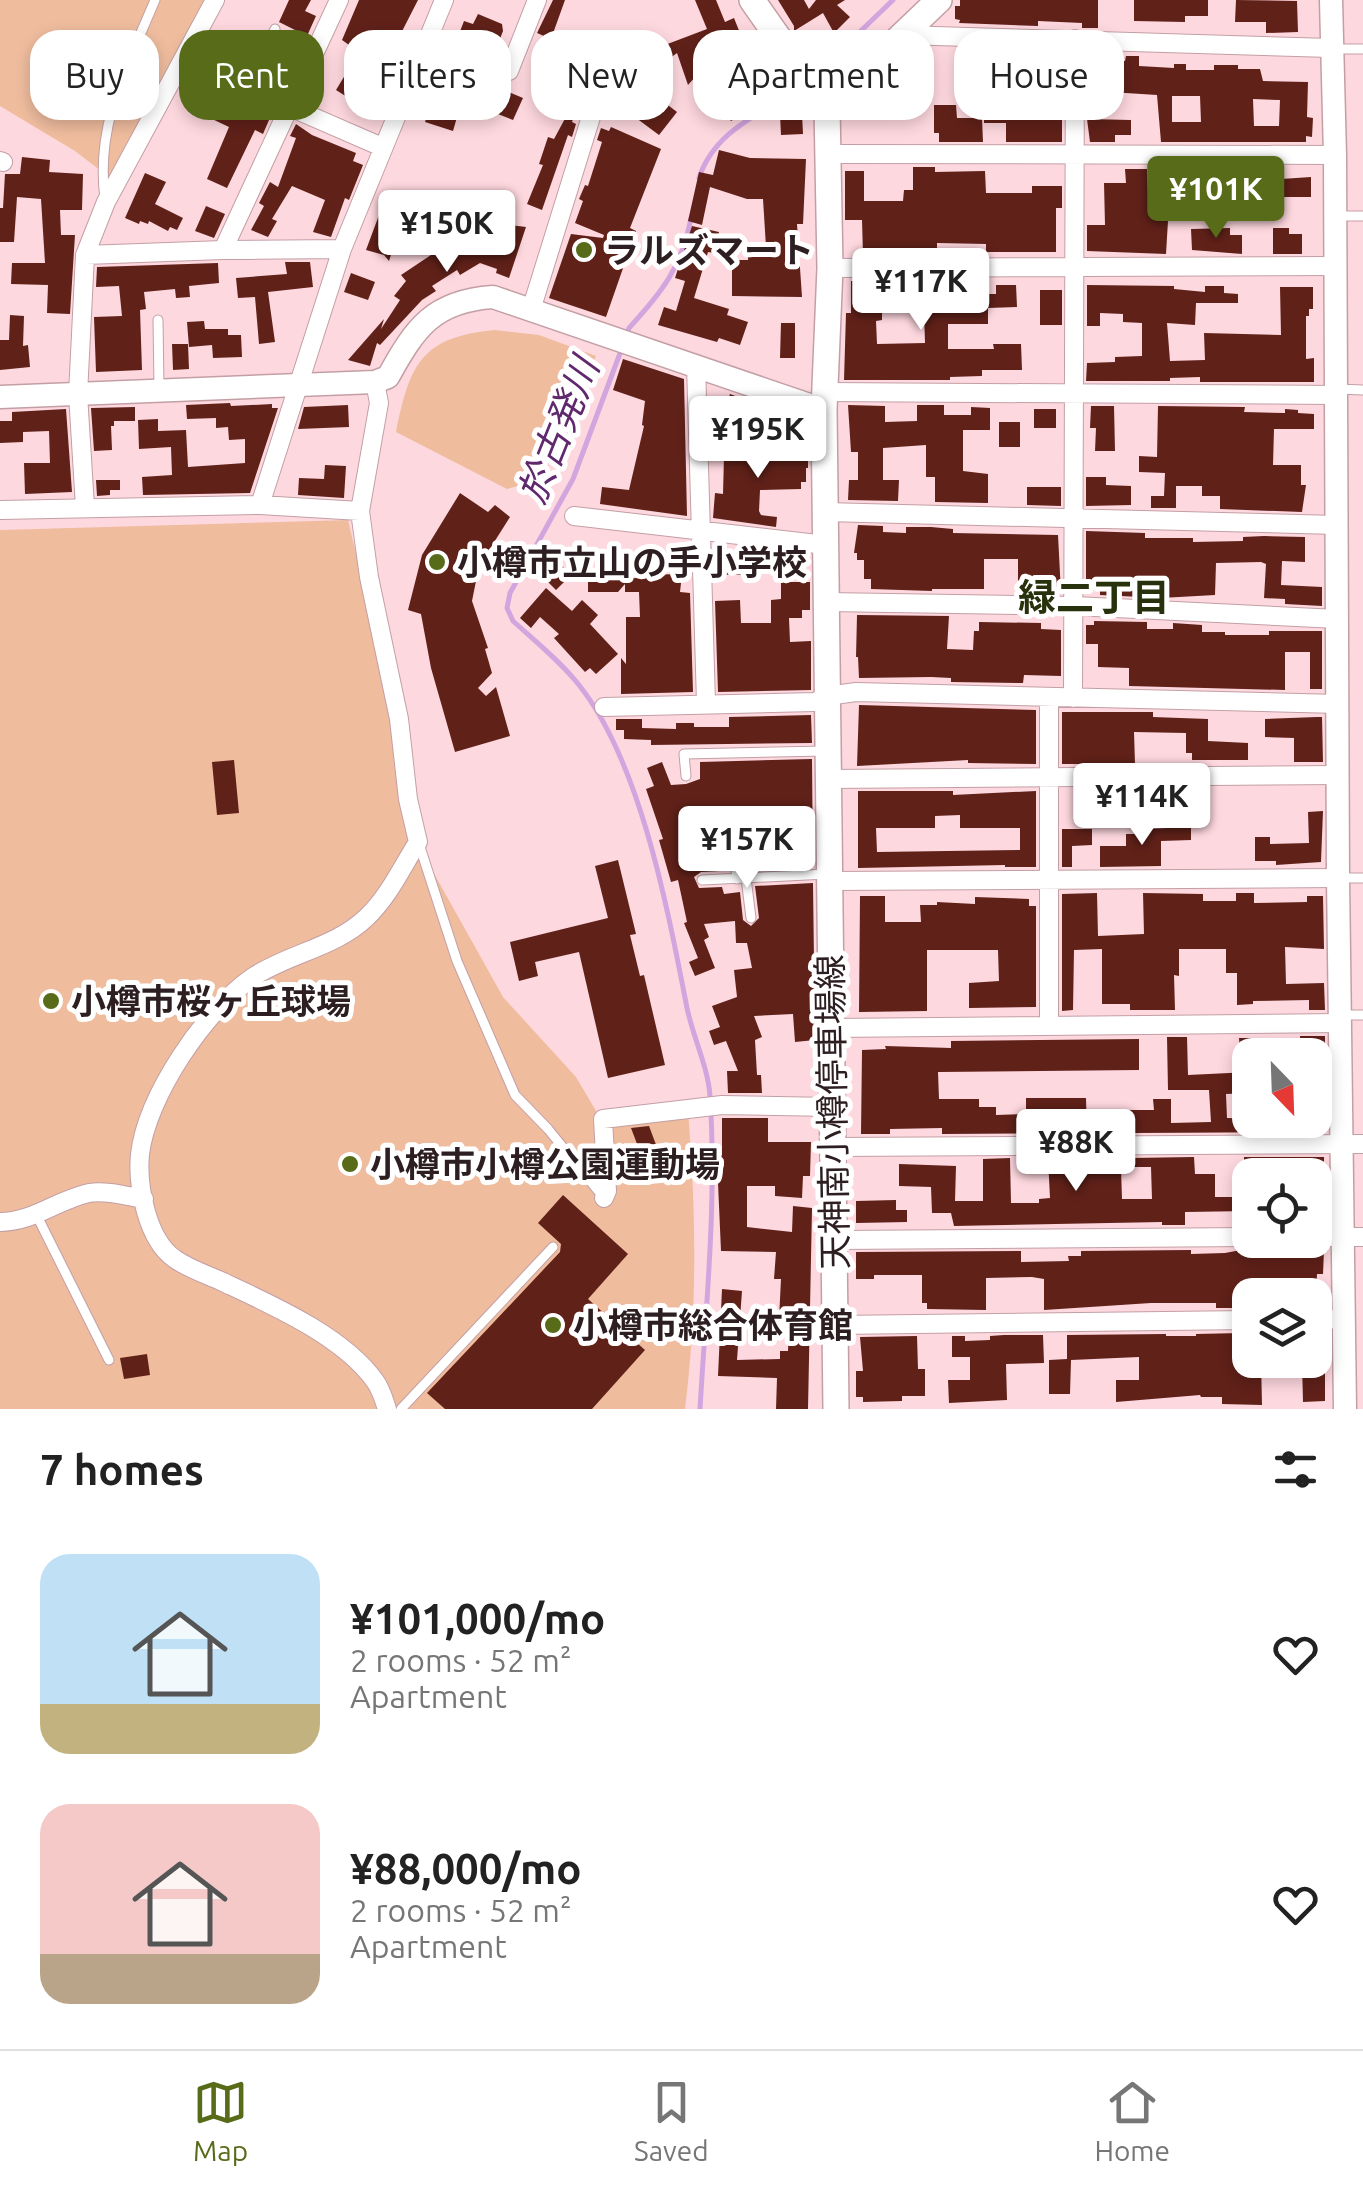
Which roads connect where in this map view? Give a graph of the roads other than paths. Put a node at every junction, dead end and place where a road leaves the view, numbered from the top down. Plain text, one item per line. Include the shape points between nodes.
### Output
1 (155, 0) edge
2 (215, 0) edge
3 (339, 0) edge
4 (444, 0) edge
5 (537, 0) edge
6 (752, 0) edge
7 (939, 0) edge
8 (1330, 0) edge
9 (200, 30) edge
10 (432, 30) edge
11 (772, 30) edge
12 (906, 30) edge
13 (324, 33) edge
14 (1124, 41) edge
15 (1330, 48) junction
16 (1363, 49) edge
17 (511, 66) edge
18 (179, 71) edge
19 (284, 120) edge
20 (320, 120) edge
21 (393, 120) edge
22 (591, 120) edge
23 (825, 120) edge
24 (1074, 120) edge
25 (382, 147) junction
26 (829, 154) junction
27 (1073, 154) junction
28 (1335, 154) junction
29 (106, 202) junction
30 (1336, 216) junction
31 (1363, 216) edge
32 (224, 250) junction
33 (342, 250) junction
34 (85, 255) junction
35 (1336, 266) junction
36 (830, 268) junction
37 (1072, 269) junction
38 (531, 310) junction
39 (158, 320) dead end
40 (696, 365) junction
41 (375, 382) junction
42 (297, 385) junction
43 (1363, 390) edge
44 (1072, 391) junction
45 (159, 392) junction
46 (1337, 392) junction
47 (78, 394) junction
48 (0, 397) edge
49 (824, 401) junction
50 (260, 505) junction
51 (86, 507) junction
52 (0, 510) edge
53 (360, 512) junction
54 (825, 512) junction
55 (574, 516) dead end
56 (1073, 516) junction
57 (1338, 525) junction
58 (703, 529) junction
59 (826, 545) junction
60 (826, 602) junction
61 (1075, 606) junction
62 (1338, 618) junction
63 (827, 696) junction
64 (1049, 697) junction
65 (1073, 698) junction
66 (706, 702) junction
67 (1339, 704) junction
68 (604, 708) dead end
69 (828, 751) junction
70 (1339, 775) junction
71 (686, 776) dead end
72 (1049, 778) junction
73 (828, 780) junction
74 (731, 825) dead end
75 (418, 842) junction
76 (830, 877) junction
77 (742, 878) junction
78 (1338, 878) junction
79 (1363, 878) edge
80 (702, 880) dead end
81 (1049, 882) junction
82 (751, 918) dead end
83 (1348, 1018) edge
84 (1049, 1026) junction
85 (831, 1028) junction
86 (832, 1107) junction
87 (1353, 1144) edge
88 (833, 1147) junction
89 (604, 1198) joint
90 (144, 1199) junction
91 (39, 1220) dead end
92 (0, 1222) edge
93 (1353, 1237) edge
94 (1232, 1238) edge
95 (834, 1240) junction
96 (553, 1247) dead end
97 (1232, 1320) edge
98 (1332, 1320) edge
99 (1343, 1320) junction
100 (835, 1325) junction
101 (109, 1360) dead end
102 (388, 1409) edge
103 (401, 1409) edge
104 (836, 1409) edge
105 (1346, 1409) edge

1 - 29 lane via 112,98 101,171
2 - 9 street
3 - 13 street
4 - 10 street
5 - 17 street
6 - 11 main road
7 - 12 main road
8 - 15 street
14 - 15 street
15 - 16 lane
15 - 28 street
18 - 29 street
19 - 32 street
20 - 25 street
21 - 25 street
22 - 38 street
23 - 26 main road, 天神南小樽停車場線
24 - 27 street
25 - 33 street
26 - 27 street
26 - 36 main road, 天神南小樽停車場線
27 - 28 street
27 - 37 street
28 - 30 street
29 - 34 street
30 - 31 lane
30 - 35 street
32 - 33 street
32 - 34 street
33 - 42 street
34 - 47 street
35 - 37 street
35 - 46 street
36 - 37 street
36 - 49 main road, 天神南小樽停車場線
37 - 44 street
38 - 40 street
38 - 41 street via 493,298 450,304 410,335 388,377
39 - 45 lane
40 - 49 street
40 - 58 street
41 - 42 street
41 - 53 street via 380,404
42 - 45 street
42 - 50 street
43 - 46 lane
44 - 46 street
44 - 49 street
44 - 56 street
45 - 47 street
46 - 57 street
47 - 48 street
47 - 51 street
49 - 54 main road, 天神南小樽停車場線
50 - 51 street
50 - 53 street
51 - 52 street
53 - 75 street
54 - 56 street
54 - 59 main road, 天神南小樽停車場線
55 - 58 street
56 - 57 street
56 - 61 street
57 - 62 street
58 - 59 street
58 - 66 street
59 - 60 main road, 天神南小樽停車場線
60 - 61 street
60 - 63 main road, 天神南小樽停車場線
61 - 62 street
61 - 65 street
62 - 67 street
63 - 64 street
63 - 66 street via 814,702
63 - 69 main road, 天神南小樽停車場線
64 - 65 street
64 - 72 street
65 - 67 street
66 - 68 street
67 - 70 street
69 - 71 lane via 684,754
69 - 73 main road, 天神南小樽停車場線
70 - 72 street
70 - 78 street
72 - 73 street
72 - 81 street
73 - 76 main road, 天神南小樽停車場線
74 - 77 lane
75 - 89 lane via 457,961 515,1095
75 - 90 street via 367,917 335,941 252,977 178,1060 149,1118 140,1156
76 - 77 lane
76 - 81 street
76 - 85 main road, 天神南小樽停車場線
77 - 80 lane
77 - 82 lane
78 - 79 lane
78 - 81 street
78 - 83 street
81 - 84 street
83 - 84 street
83 - 87 street
84 - 85 street
85 - 86 main road, 天神南小樽停車場線
86 - 88 main road, 天神南小樽停車場線
86 - 89 street via 722,1104 602,1119
87 - 88 street
87 - 93 street
88 - 95 main road, 天神南小樽停車場線
90 - 92 street via 94,1192 34,1217
90 - 102 street via 154,1235 172,1258 280,1309 349,1353 377,1382
91 - 101 lane
93 - 99 street
94 - 95 street
95 - 100 main road, 天神南小樽停車場線
96 - 103 lane
97 - 100 street
98 - 99 street
99 - 105 street
100 - 104 main road, 天神南小樽停車場線

